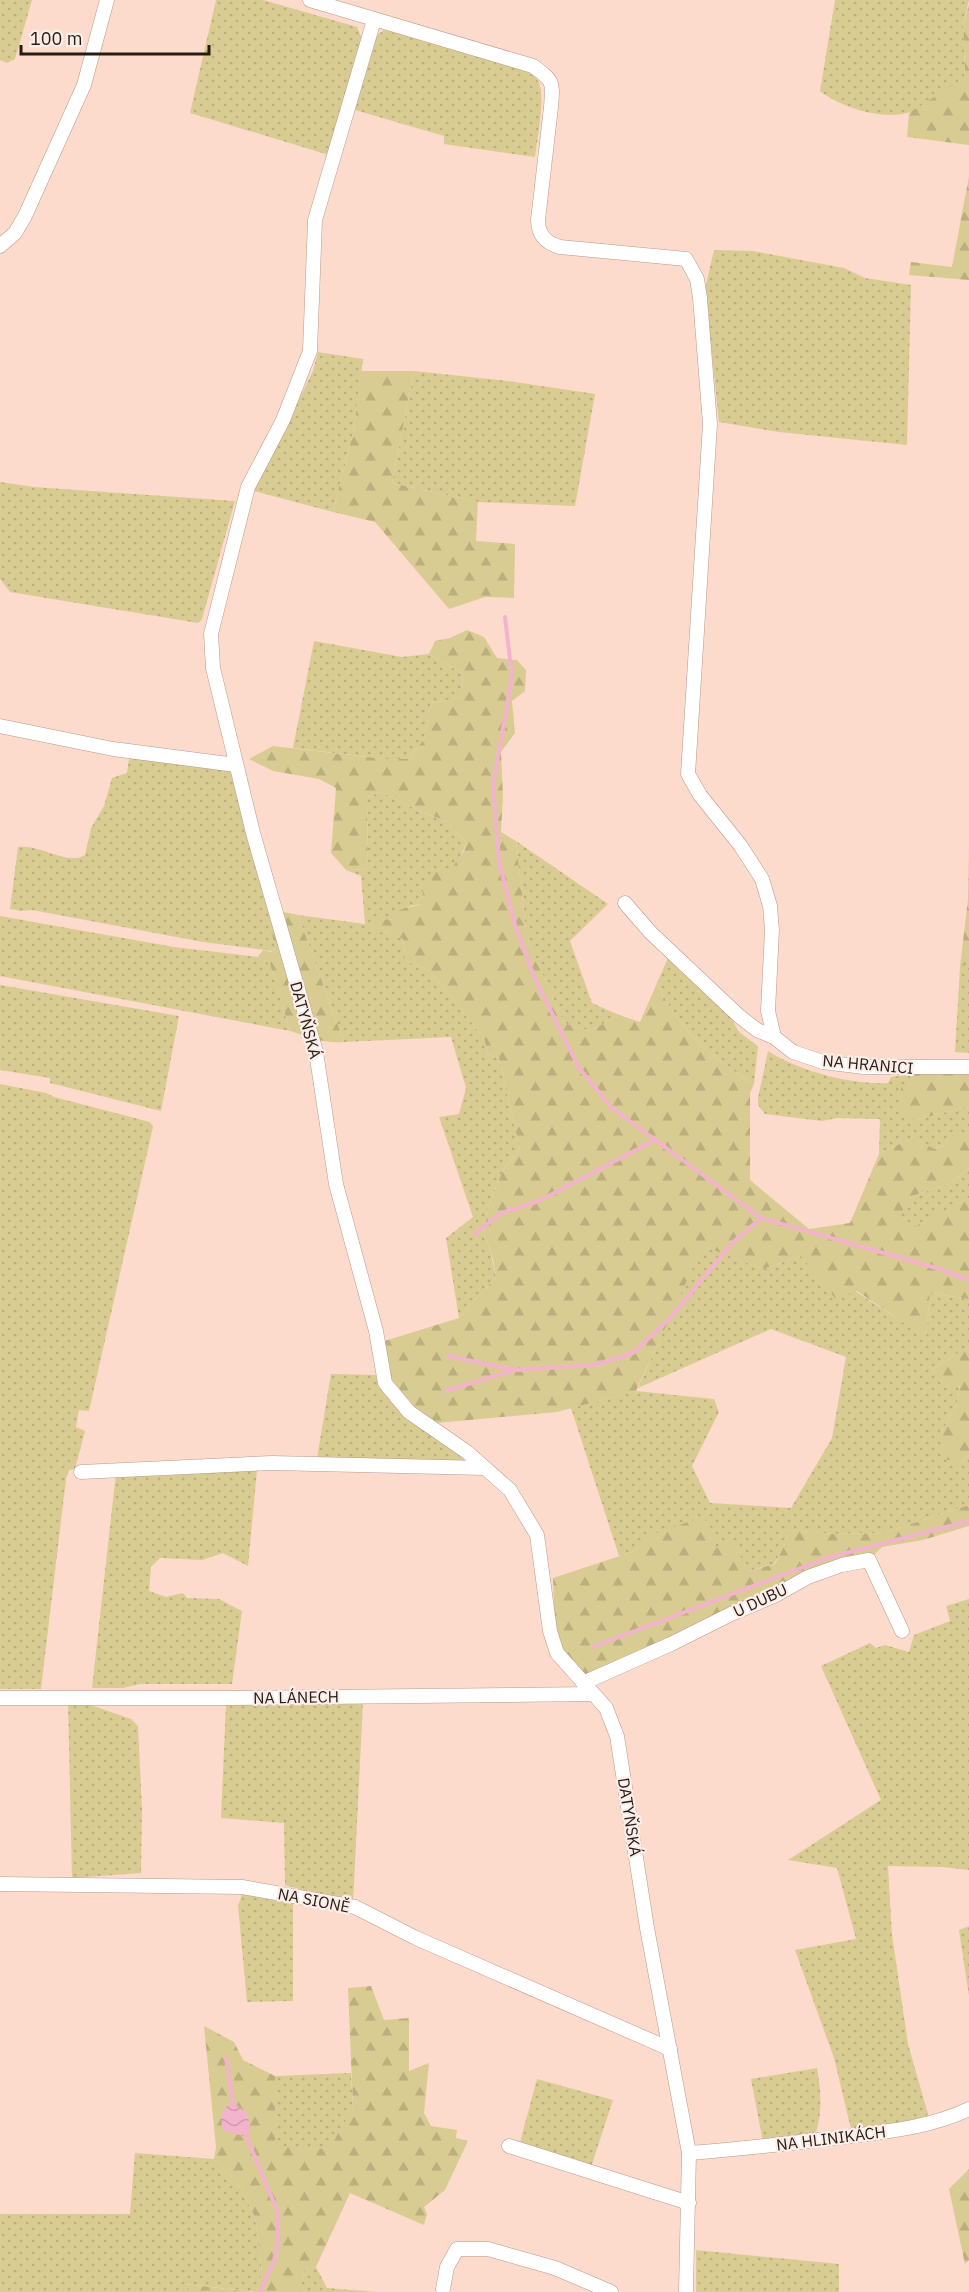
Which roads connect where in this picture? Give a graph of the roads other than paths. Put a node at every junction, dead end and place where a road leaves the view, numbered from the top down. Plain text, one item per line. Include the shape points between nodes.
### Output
1 (107, 0) edge
2 (310, 0) edge
3 (375, 20) junction
4 (0, 246) edge
5 (0, 726) edge
6 (236, 765) junction
7 (625, 903) dead end
8 (774, 1037) junction
9 (969, 1067) edge
10 (485, 1468) junction
11 (81, 1472) dead end
12 (902, 1631) dead end
13 (583, 1683) junction
14 (592, 1694) junction
15 (0, 1698) edge
16 (0, 1884) edge
17 (670, 2049) junction
18 (969, 2109) edge
19 (509, 2146) dead end
20 (689, 2153) junction
21 (689, 2203) junction
22 (443, 2289) dead end
23 (611, 2292) edge
24 (686, 2292) edge

1 - 4 street via 84,85 25,216 15,233
2 - 3 street
3 - 6 street, DATYŇSKÁ via 315,220 310,351 283,420 248,488 211,634 213,668
3 - 8 street via 533,66 549,78 551,107 538,220 540,234 551,245 686,259 697,279 710,424 688,774 762,879 772,922 768,1011
5 - 6 street via 113,749
6 - 10 street, DATYŇSKÁ via 316,1052 336,1184 376,1332 385,1383 409,1412
7 - 8 street, NA HRANICI via 739,1016
8 - 9 street, NA HRANICI via 793,1052 824,1062 864,1067
10 - 11 street via 272,1463
10 - 13 street, DATYŇSKÁ via 510,1490 537,1535 550,1630 557,1653
12 - 13 street, U DUBU via 869,1560 808,1577
13 - 14 street, DATYŇSKÁ
14 - 15 street, NA LÁNECH
14 - 17 street, DATYŇSKÁ via 606,1708 616,1736
16 - 17 street, NA SIONĚ via 242,1887 355,1907 416,1938
17 - 20 street, DATYŇSKÁ
18 - 20 street, NA HLINIKÁCH via 945,2120 900,2130
19 - 21 street
20 - 21 street, DATYŇSKÁ
21 - 24 street, DATYŇSKÁ
22 - 23 street via 447,2267 457,2249 488,2248 555,2268

